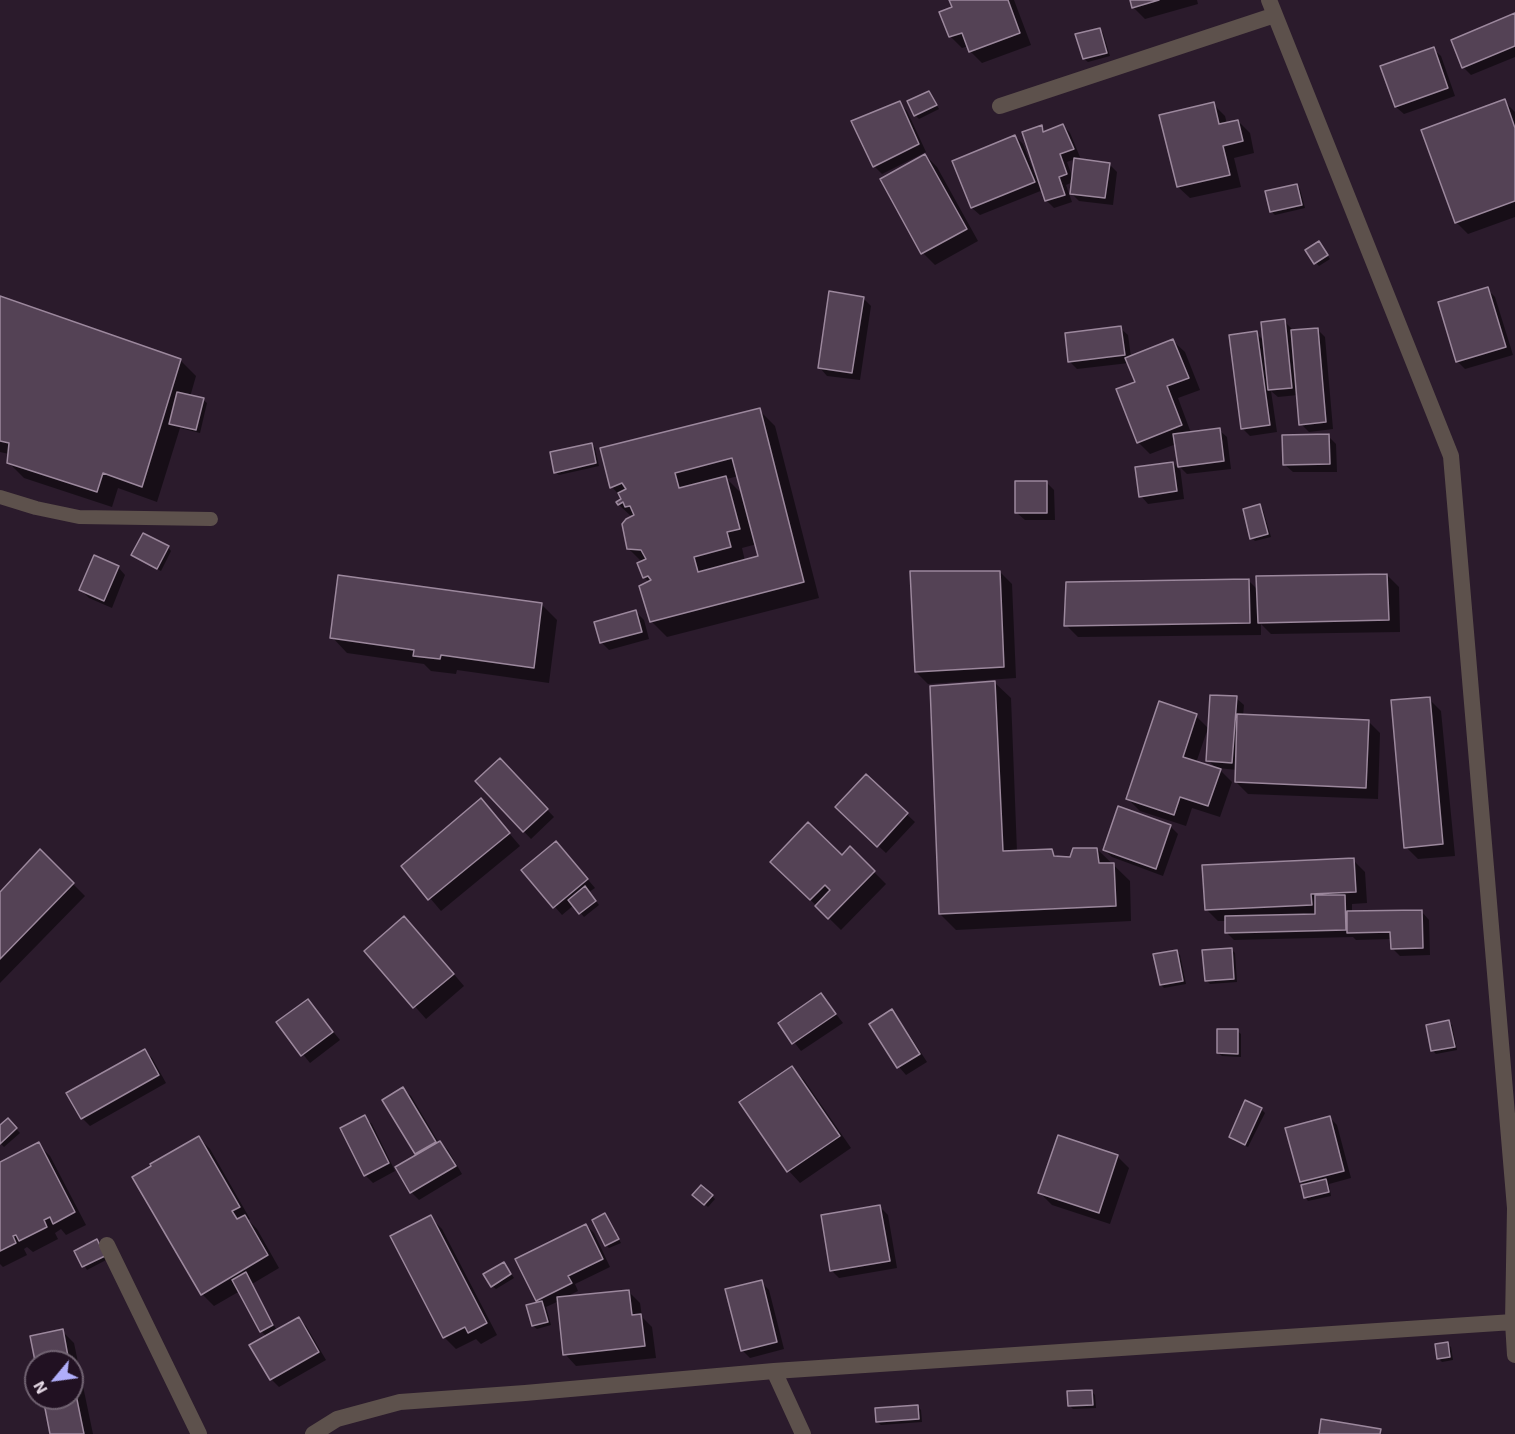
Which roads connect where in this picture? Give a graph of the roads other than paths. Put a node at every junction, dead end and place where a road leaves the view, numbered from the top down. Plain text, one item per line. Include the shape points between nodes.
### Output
1 (1272, 8) edge
2 (1000, 106) dead end
3 (0, 497) edge
4 (211, 519) dead end
5 (1515, 1208) edge
6 (107, 1245) dead end
7 (1513, 1322) junction
8 (1515, 1355) edge
9 (774, 1371) junction
10 (199, 1434) edge
11 (313, 1434) edge
12 (803, 1434) edge

1 - 2 street
1 - 5 street via 1451,456
3 - 4 lane via 79,517
5 - 7 street
6 - 10 street
7 - 8 street
7 - 9 street
9 - 11 street via 400,1402 337,1419
9 - 12 street

